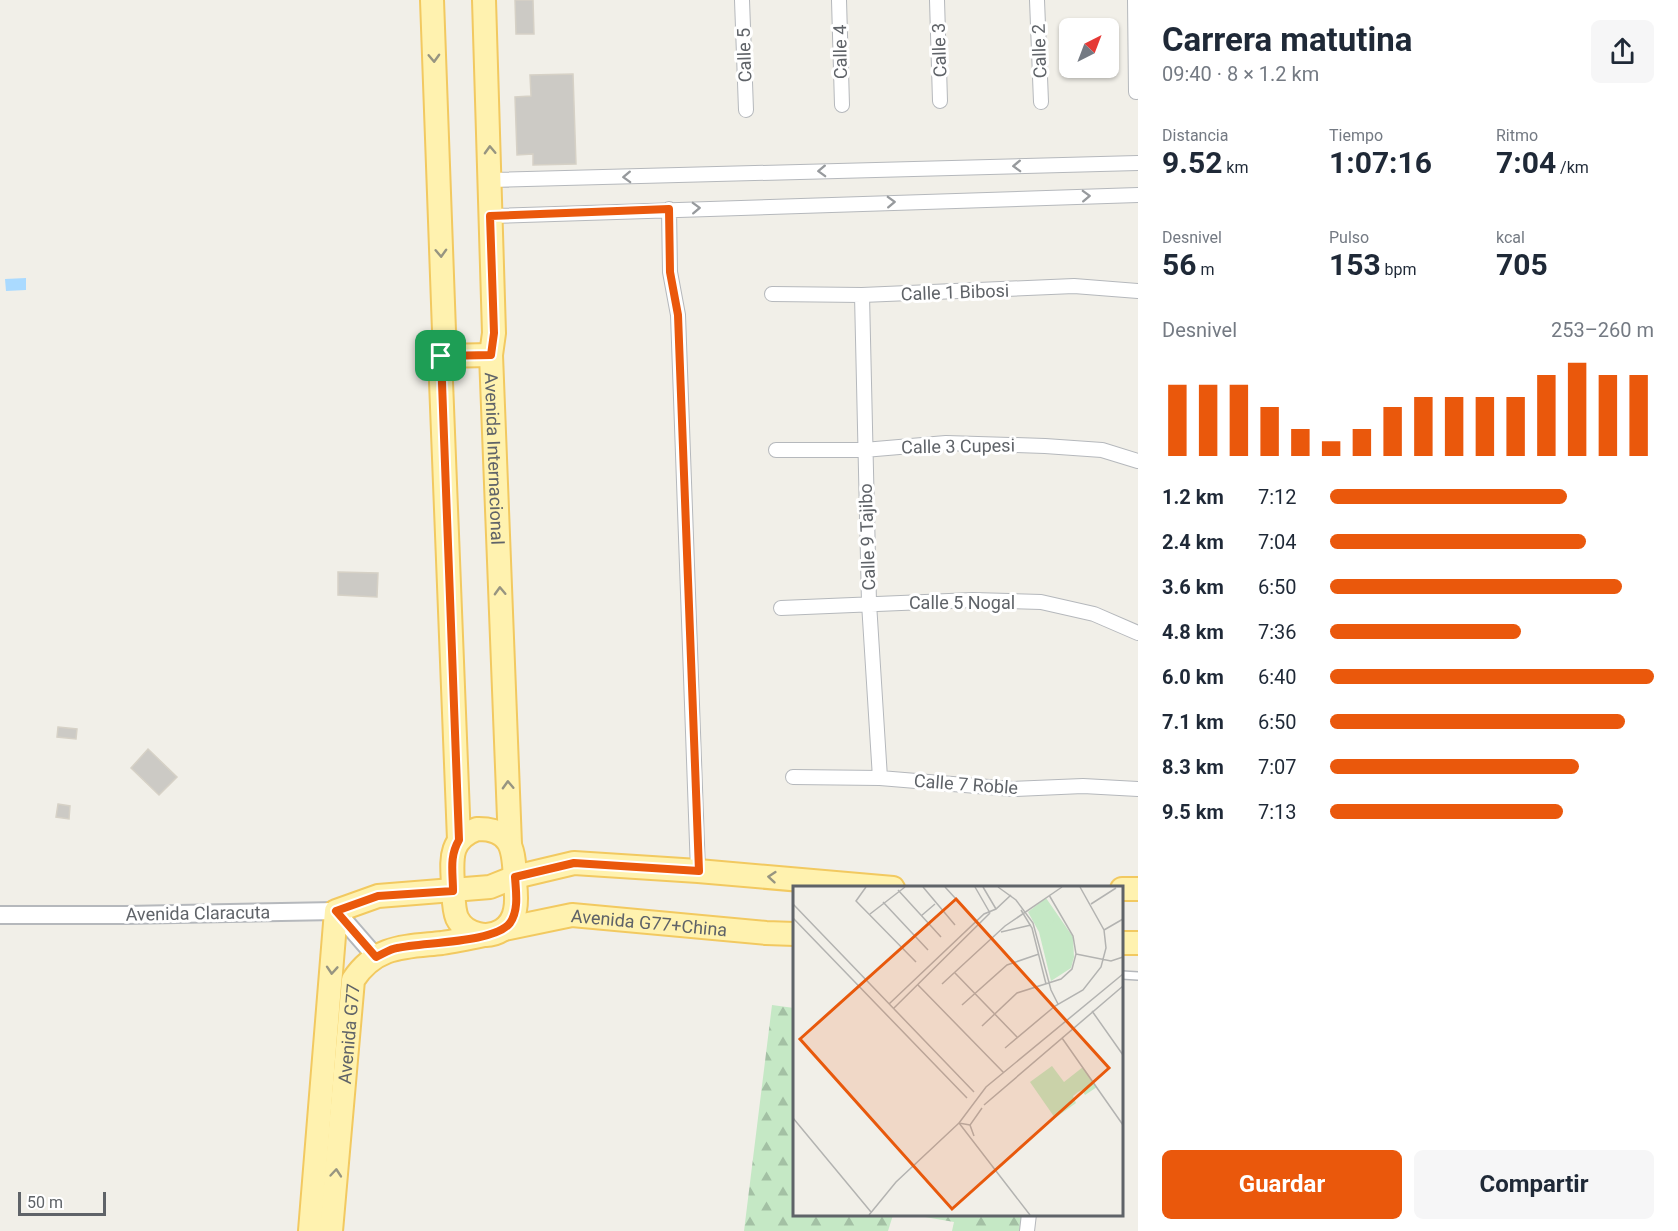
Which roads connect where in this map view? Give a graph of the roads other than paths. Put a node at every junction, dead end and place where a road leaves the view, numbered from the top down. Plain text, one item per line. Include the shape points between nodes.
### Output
1 (432, 0) edge
2 (484, 0) edge
3 (742, 0) edge
4 (839, 0) edge
5 (937, 0) edge
6 (1037, 0) edge
7 (1135, 0) edge
8 (1136, 92) dead end
9 (940, 101) dead end
10 (1041, 102) dead end
11 (842, 105) dead end
12 (746, 110) dead end
13 (1138, 163) edge
14 (491, 180) junction
15 (1138, 195) edge
16 (669, 209) junction
17 (490, 216) junction
18 (1138, 291) edge
19 (772, 294) dead end
20 (862, 296) junction
21 (491, 355) junction
22 (441, 356) junction
23 (776, 450) dead end
24 (864, 450) junction
25 (1138, 461) edge
26 (869, 603) junction
27 (781, 608) dead end
28 (1138, 633) edge
29 (793, 777) dead end
30 (880, 778) junction
31 (1138, 789) edge
32 (459, 840) junction
33 (510, 844) junction
34 (699, 871) junction
35 (515, 877) junction
36 (870, 886) edge
37 (453, 891) junction
38 (336, 911) junction
39 (0, 915) edge
40 (494, 932) junction
41 (793, 934) edge
42 (376, 957) junction
43 (1123, 975) edge
44 (1138, 976) edge
45 (1029, 1216) edge
46 (310, 1231) edge
47 (331, 1231) edge
48 (1027, 1231) edge

1 -> 22 main road via 444,331
14 -> 2 main road, Avenida Internacional
3 - 12 street, Calle 5
4 - 11 street, Calle 4
5 - 9 street, Calle 3
6 - 10 street, Calle 2
7 - 8 street
13 -> 14 street
14 - 17 main road, Avenida Internacional
16 -> 15 street
16 - 17 street
16 - 34 street via 670,272 678,315
17 - 21 main road, Avenida Internacional via 494,333
18 - 20 street, Calle 1 Bibosi via 1074,286
19 - 20 street, Calle 1 Bibosi
20 - 24 street, Calle 9 Tajibo
21 - 22 main road
33 -> 21 main road, Avenida Internacional
22 - 32 main road
23 - 24 street, Calle 3 Cupesi
24 - 25 street, Calle 3 Cupesi via 946,443 1045,446 1102,450
24 - 26 street, Calle 9 Tajibo
26 - 27 street, Calle 5 Nogal
26 - 28 street, Calle 5 Nogal via 1041,602 1094,614
26 - 30 street, Calle 9 Tajibo
29 - 30 street, Calle 7 Roble
30 - 31 street, Calle 7 Roble via 1013,789
32 - 33 main road via 477,829 488,829
32 - 37 main road via 452,860
33 - 35 main road
34 - 35 main road via 574,863
36 -> 34 main road
35 - 37 main road via 490,887
35 - 40 main road via 515,912 511,921
37 - 38 main road via 378,896
37 - 40 main road via 454,910 465,928 474,933
38 - 39 street, Avenida Claracuta
38 - 42 street
38 -> 46 main road, Avenida G77
40 - 41 main road, Avenida G77+China via 572,915
40 - 42 main road, Avenida G77 via 396,948
47 -> 42 main road, Avenida G77 via 353,980 362,966
43 - 44 lane
45 - 48 street

